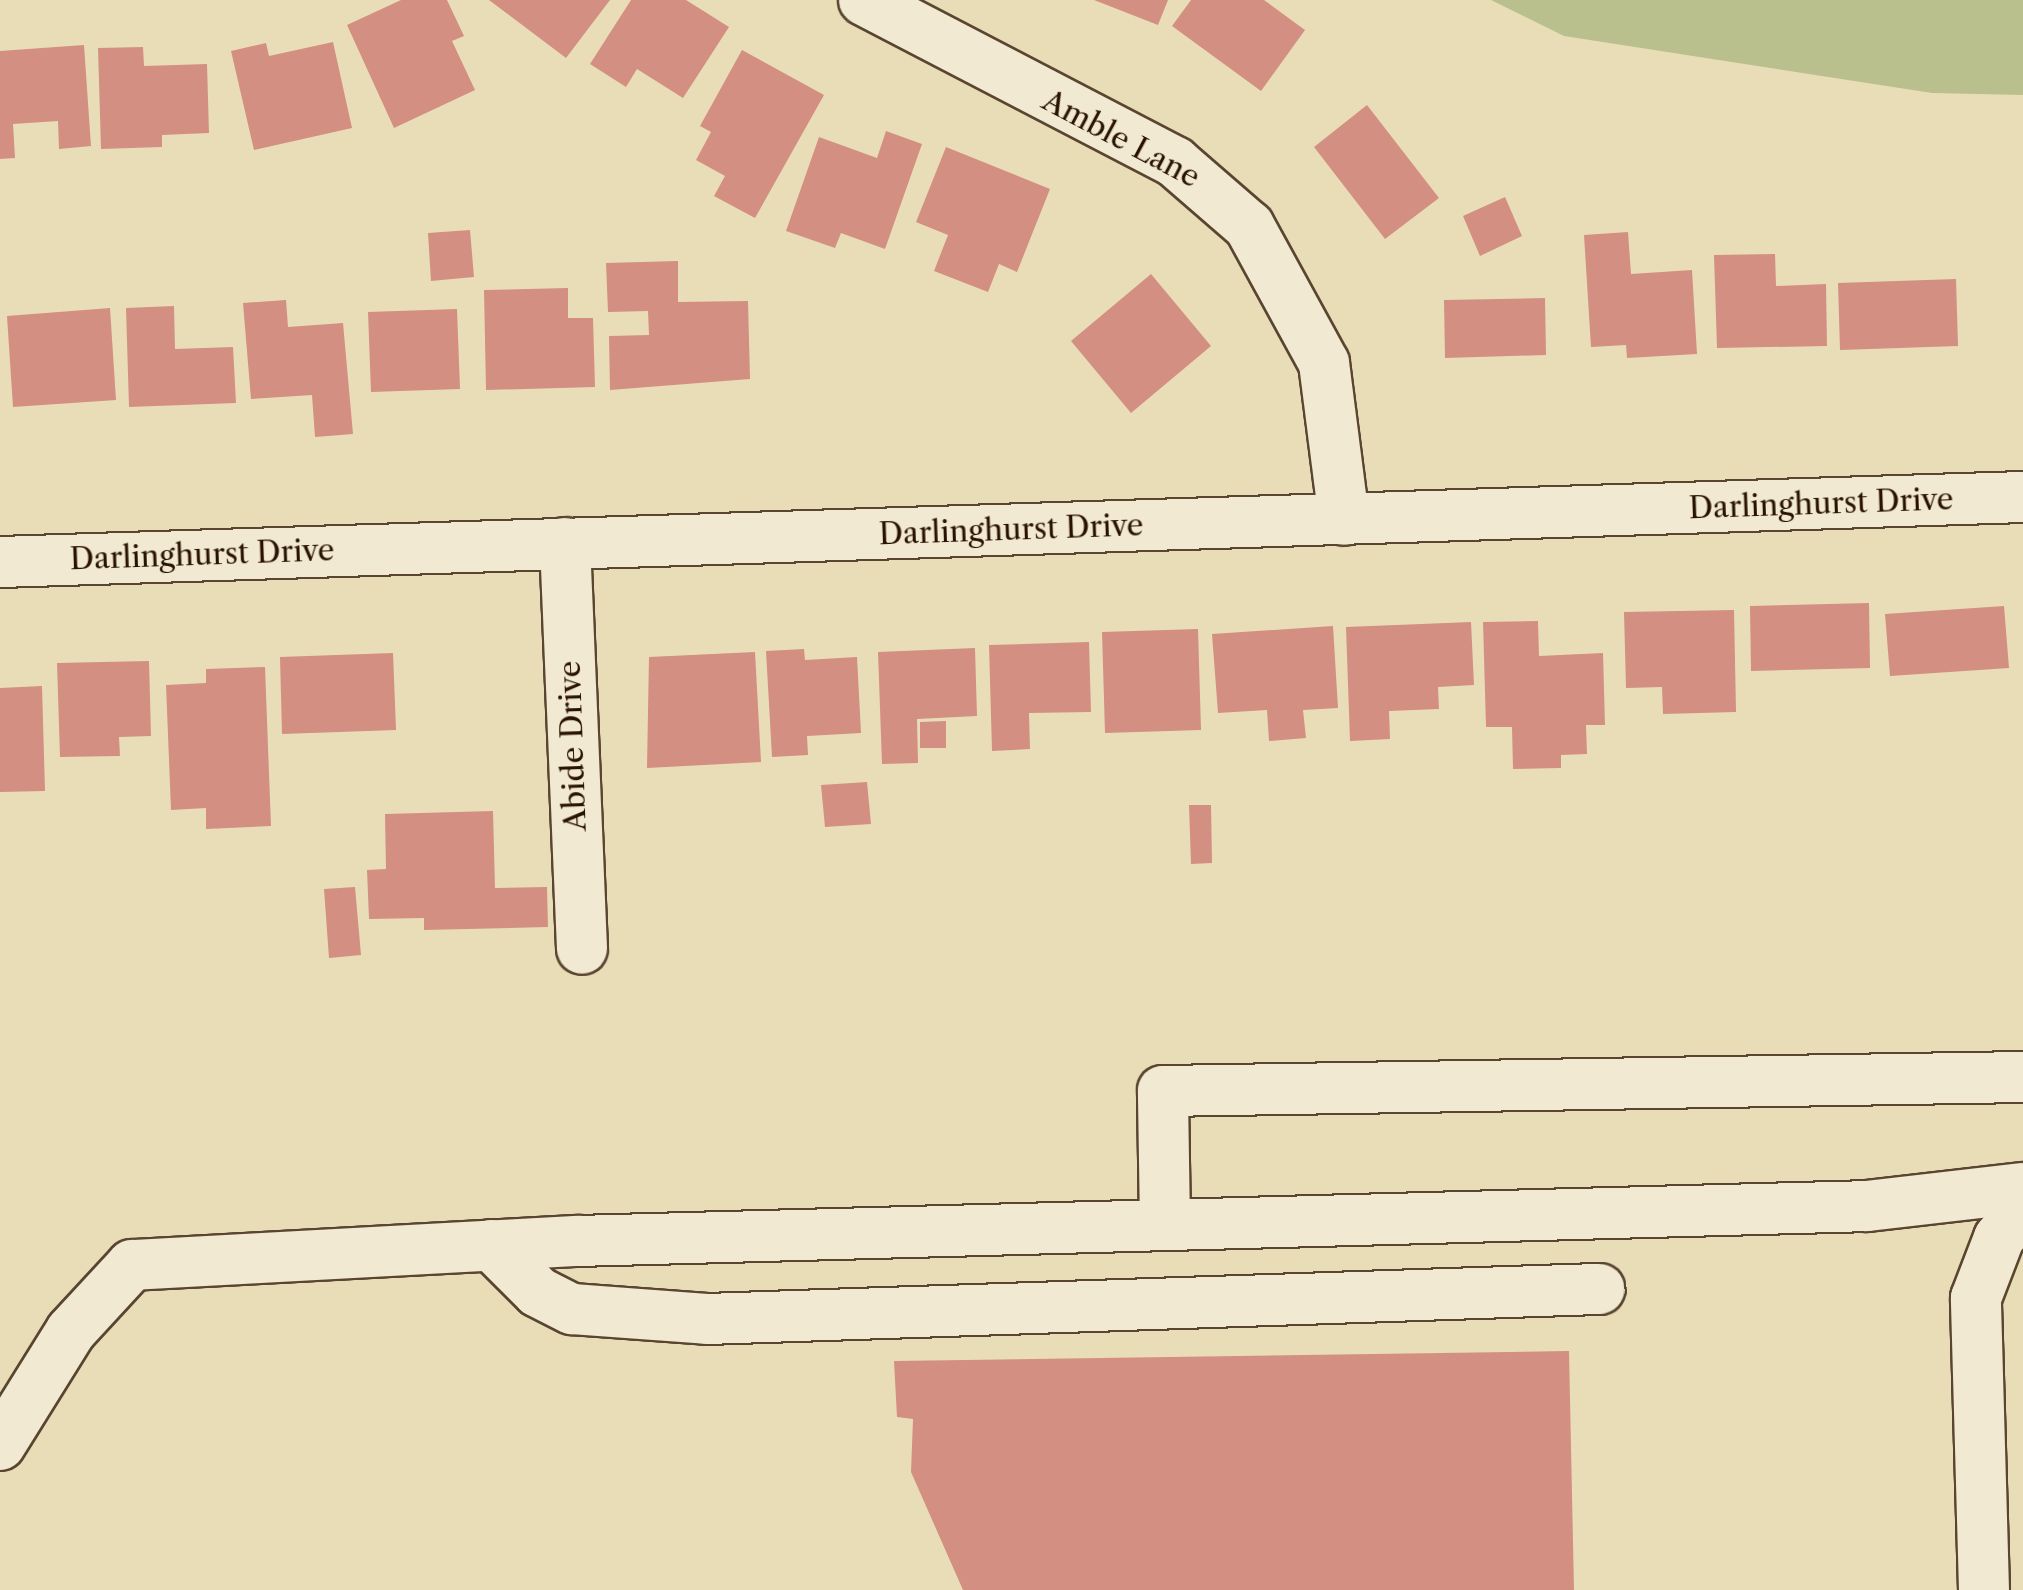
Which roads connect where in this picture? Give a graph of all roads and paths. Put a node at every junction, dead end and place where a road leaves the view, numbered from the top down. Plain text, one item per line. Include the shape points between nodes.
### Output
1 (864, 0) edge
2 (2023, 497) edge
3 (1344, 520) junction
4 (565, 543) junction
5 (0, 562) edge
6 (582, 949) dead end
7 (2023, 1076) edge
8 (2023, 1188) edge
9 (2023, 1210) edge
10 (1165, 1224) junction
11 (491, 1245) junction
12 (1599, 1289) dead end
13 (0, 1445) edge
14 (1984, 1590) edge

1 - 3 street, Amble Lane via 1175,162 1249,226 1324,363
2 - 3 street, Darlinghurst Drive
3 - 4 street, Darlinghurst Drive
4 - 5 street, Darlinghurst Drive
4 - 6 street, Abide Drive
7 - 10 street via 1163,1090
8 - 10 street via 1866,1206
9 - 14 street via 1999,1238 1976,1298
10 - 11 street
11 - 12 street via 538,1292 572,1310 708,1319
11 - 13 street via 132,1265 71,1331

